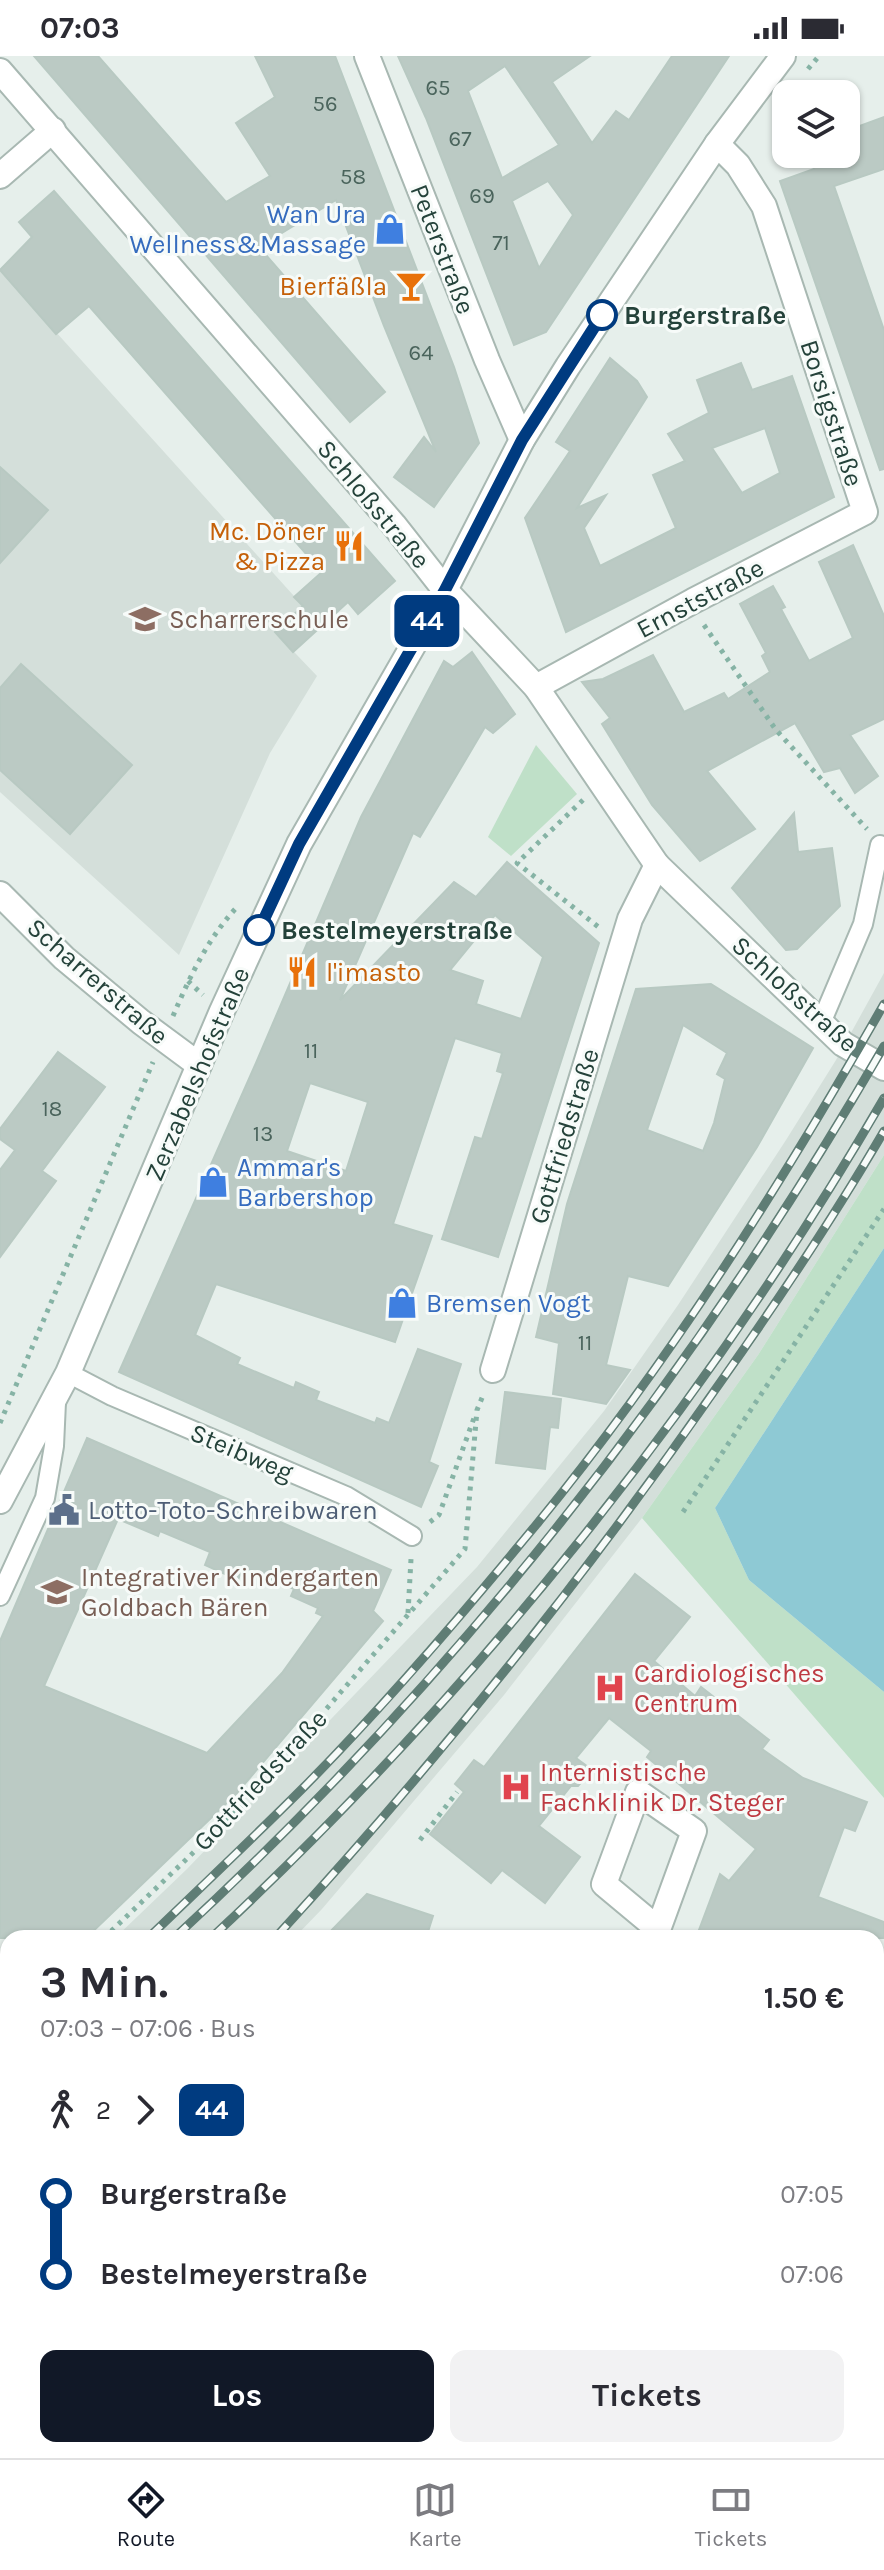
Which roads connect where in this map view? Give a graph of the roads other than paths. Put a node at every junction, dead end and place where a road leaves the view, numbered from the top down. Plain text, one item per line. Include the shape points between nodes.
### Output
1 (367, 56) edge
2 (783, 56) edge
3 (0, 71) edge
4 (53, 130) junction
5 (717, 144) junction
6 (0, 176) edge
7 (522, 440) junction
8 (865, 512) joint
9 (445, 590) junction
10 (536, 687) junction
11 (880, 845) road end
12 (657, 865) junction
13 (0, 894) edge
14 (821, 1023) junction
15 (199, 1065) junction
16 (884, 1068) edge
17 (493, 1370) road end
18 (68, 1373) junction
19 (56, 1398) junction
20 (0, 1501) edge
21 (412, 1536) road end
22 (0, 1596) edge
23 (653, 1930) edge
24 (658, 1930) edge

1 - 7 street, Peterstraße
2 - 5 street
3 - 4 street, Schloßstraße
4 - 6 street
4 - 9 street, Schloßstraße
5 - 7 street
5 - 8 street, Borsigstraße via 764,206
7 - 9 street
8 - 10 street, Ernststraße
9 - 10 street, Schloßstraße
9 - 15 street, Zerzabelshofstraße via 299,844
10 - 12 street, Schloßstraße
11 - 14 lane via 863,924
12 - 14 street, Schloßstraße
12 - 17 street, Gottfriedstraße via 630,919
13 - 15 street, Scharrerstraße via 64,958
14 - 16 street, Schloßstraße via 843,1044
15 - 18 street, Zerzabelshofstraße
18 - 19 street, Zerzabelshofstraße
18 - 21 lane, Steibweg via 346,1496
19 - 20 street, Zerzabelshofstraße
19 - 22 lane, Zerzabelshofstraße via 45,1498
23 - 24 street via 604,1884 638,1792 694,1831

